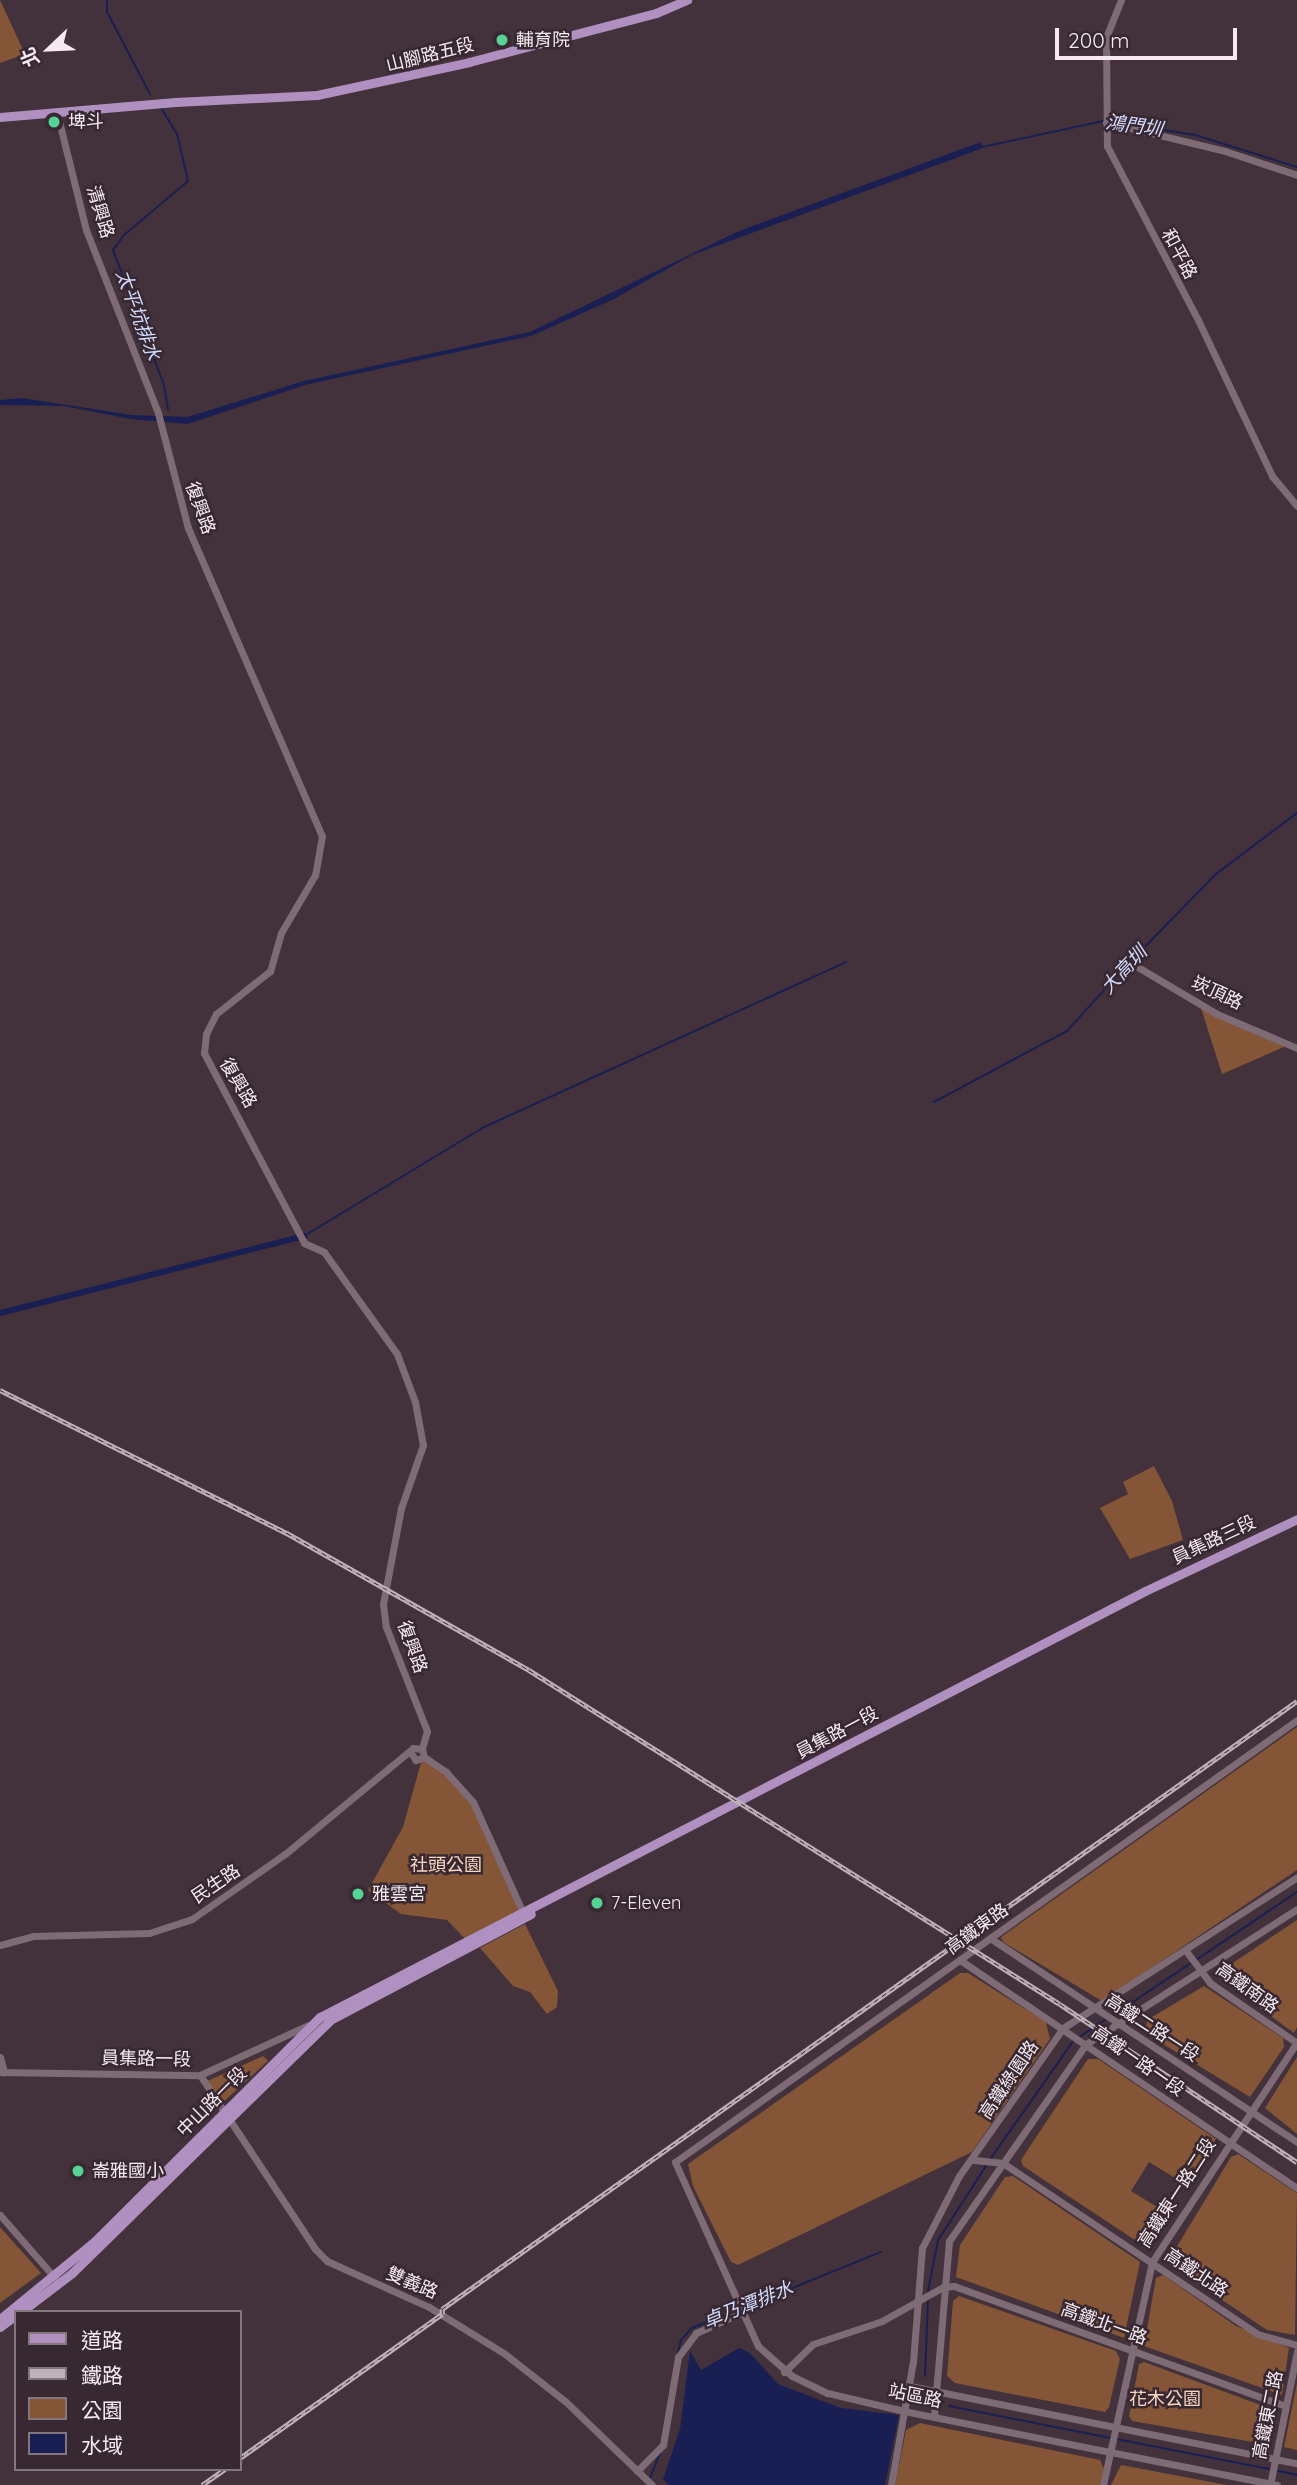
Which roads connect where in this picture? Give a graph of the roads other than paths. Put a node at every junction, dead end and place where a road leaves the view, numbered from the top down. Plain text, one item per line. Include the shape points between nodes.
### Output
1 (687, 0) edge
2 (1121, 0) edge
3 (57, 113) junction
4 (0, 117) edge
5 (1106, 120) junction
6 (1297, 175) edge
7 (164, 436) joint
8 (1297, 506) edge
9 (1126, 960) dead end
10 (1297, 1048) edge
11 (1297, 1519) edge
12 (1145, 1591) joint
13 (1297, 1720) edge
14 (423, 1753) junction
15 (1297, 1877) edge
16 (1297, 1909) edge
17 (524, 1916) junction
18 (990, 1938) junction
19 (0, 1945) edge
20 (1186, 1951) junction
21 (960, 1960) junction
22 (1200, 1973) junction
23 (1096, 2011) junction
24 (320, 2017) junction
25 (330, 2020) junction
26 (1119, 2025) junction
27 (1063, 2028) junction
28 (1297, 2042) edge
29 (1086, 2044) junction
30 (0, 2057) edge
31 (2, 2072) edge
32 (200, 2075) junction
33 (1250, 2111) junction
34 (226, 2116) junction
35 (1229, 2142) junction
36 (1297, 2142) edge
37 (974, 2160) junction
38 (675, 2162) joint
39 (1003, 2163) junction
40 (1297, 2188) edge
41 (0, 2215) edge
42 (1152, 2262) junction
43 (57, 2280) junction
44 (943, 2287) junction
45 (915, 2305) junction
46 (23, 2310) edge
47 (741, 2310) junction
48 (0, 2319) edge
49 (1297, 2345) edge
50 (1132, 2351) junction
51 (1297, 2351) edge
52 (784, 2372) junction
53 (910, 2386) junction
54 (936, 2390) junction
55 (1285, 2406) junction
56 (904, 2410) junction
57 (934, 2416) junction
58 (1116, 2427) junction
59 (1111, 2453) junction
60 (1275, 2458) junction
61 (1297, 2463) edge
62 (638, 2471) junction
63 (648, 2483) edge
64 (1272, 2484) edge
65 (891, 2485) edge
66 (1103, 2485) edge

1 - 3 main road, 山腳路五段 via 656,13 392,81 301,98 151,103
2 - 5 street, 和平路 via 1106,37
3 - 4 main road, 山腳路五段
3 - 7 street, 清興路 via 86,230
5 - 6 street
5 - 8 street, 和平路 via 1113,165 1198,320 1272,476
7 - 14 street, 復興路 via 188,528 322,836 315,875 281,933 270,971 216,1014 204,1046 208,1066 237,1110 304,1242 324,1252 397,1354 415,1402 423,1445 401,1508 383,1604 386,1627 427,1731
9 - 10 street, 崁頂路 via 1217,1014
11 - 12 main road, 員集路三段
12 - 17 main road, 員集路一段
13 - 18 street, 高鐵東路
14 - 17 street via 473,1802 495,1842
14 - 19 street, 民生路 via 414,1748 285,1854 192,1919 149,1933 34,1936
15 - 20 street, 高鐵綠園路
16 - 22 street
17 - 24 main road, 員集路一段
17 - 25 main road, 員集路一段
18 - 21 street, 高鐵東路
18 - 23 street, 高鐵二路一段
20 - 22 street, 高鐵南路
20 - 23 street, 高鐵綠園路
21 - 27 street, 高鐵一路一段
21 - 38 street, 高鐵東路
22 - 26 street
22 - 28 street, 高鐵南路
23 - 26 street, 高鐵二路一段
23 - 27 street, 高鐵綠園路
24 - 25 street
24 - 32 street, 員集路一段 via 293,2035
24 - 34 main road, 中山路一段
25 - 34 main road, 中山路一段
26 - 29 street
26 - 33 street, 高鐵二路一段
27 - 29 street, 高鐵一路一段
27 - 37 street, 高鐵綠園路
28 - 33 street, 高鐵東一路二段
29 - 35 street, 高鐵一路一段
29 - 39 street
30 - 31 street
31 - 32 street, 員集路一段
32 - 34 street, 雙義路
33 - 35 street, 高鐵東一路二段
33 - 36 street, 高鐵二路一段
34 - 43 main road, 中山路一段
34 - 62 street, 雙義路 via 315,2249 327,2260 429,2307 498,2349 565,2401
35 - 40 street, 高鐵一路一段
35 - 42 street, 高鐵東一路二段
37 - 39 street, 高鐵北路
37 - 45 street, 高鐵綠園路 via 959,2176 922,2248
38 - 47 street, 站區路
39 - 42 street, 高鐵北路
39 - 44 street via 949,2241
41 - 43 street
42 - 49 street, 高鐵北路 via 1257,2334
42 - 50 street, 高鐵東一路二段
43 - 46 main road, 中山路一段
43 - 48 main road, 中山路一段
44 - 45 street
44 - 50 street, 高鐵北一路 via 954,2286
44 - 54 street
45 - 52 street via 813,2344
45 - 53 street, 高鐵綠園路
47 - 52 street, 站區路 via 758,2346
47 - 62 street via 696,2333 678,2357 663,2445
50 - 55 street, 高鐵北一路
50 - 58 street, 高鐵東一路二段
51 - 55 street, 高鐵東二路
52 - 56 street, 站區路 via 827,2393
53 - 54 street, 站區路
53 - 56 street, 高鐵綠園路
54 - 57 street
54 - 58 street, 站區路
55 - 60 street, 高鐵東二路
56 - 57 street, 站區路
56 - 65 street, 高鐵綠園路
57 - 59 street, 站區路
58 - 59 street, 高鐵東一路二段
58 - 60 street, 站區路
59 - 64 street, 站區路
59 - 66 street, 高鐵東一路二段
60 - 61 street, 站區路
60 - 64 street, 高鐵東二路
62 - 63 street, 雙義路

